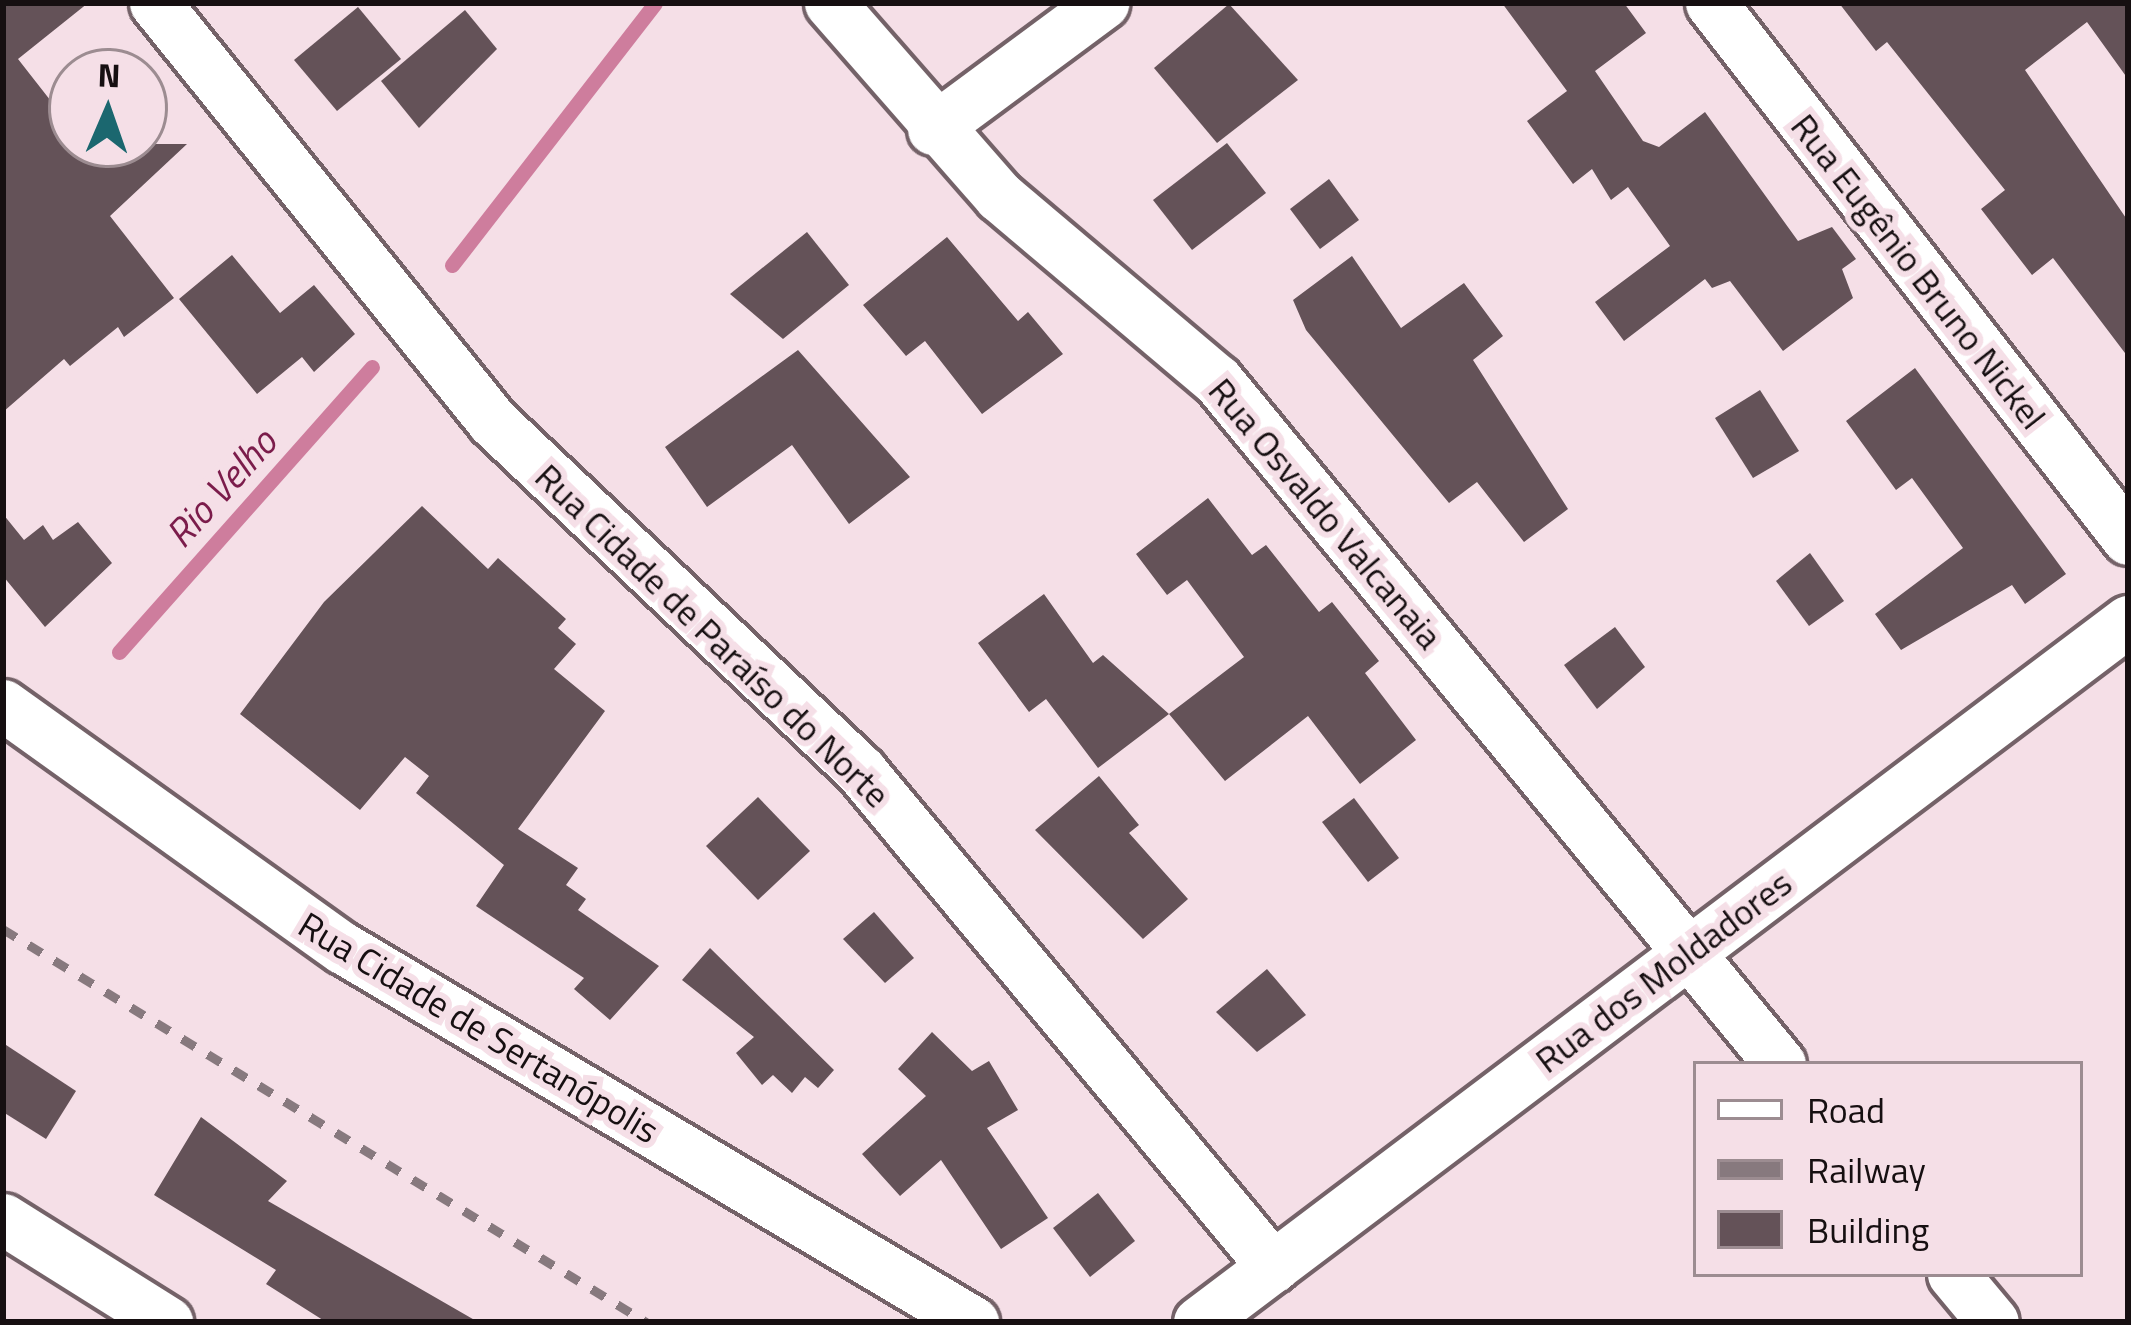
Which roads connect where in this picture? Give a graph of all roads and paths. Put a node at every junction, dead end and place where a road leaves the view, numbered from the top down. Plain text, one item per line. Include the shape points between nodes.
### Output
1 (155, 3) edge
2 (830, 3) edge
3 (1103, 3) edge
4 (1711, 3) edge
5 (932, 129) junction
6 (2128, 539) edge
7 (2128, 621) edge
8 (3, 705) edge
9 (1688, 952) junction
10 (1778, 1061) edge
11 (3, 1219) edge
12 (1273, 1267) junction
13 (1956, 1277) edge
14 (167, 1322) edge
15 (973, 1322) edge
16 (1199, 1322) edge
17 (1993, 1322) edge

1 - 12 street, Rua Cidade de Paraíso do Norte via 493,422 860,770
2 - 5 street, Rua Osvaldo Valcanaia
3 - 5 street
4 - 6 street, Rua Eugênio Bruno Nickel
5 - 9 street, Rua Osvaldo Valcanaia via 1217,380
7 - 9 street, Rua dos Moldadores
8 - 15 street, Rua Cidade de Sertanópolis via 343,948
9 - 10 street, Rua Osvaldo Valcanaia
9 - 12 street, Rua dos Moldadores
11 - 14 street
12 - 16 street, Rua dos Moldadores
13 - 17 street

